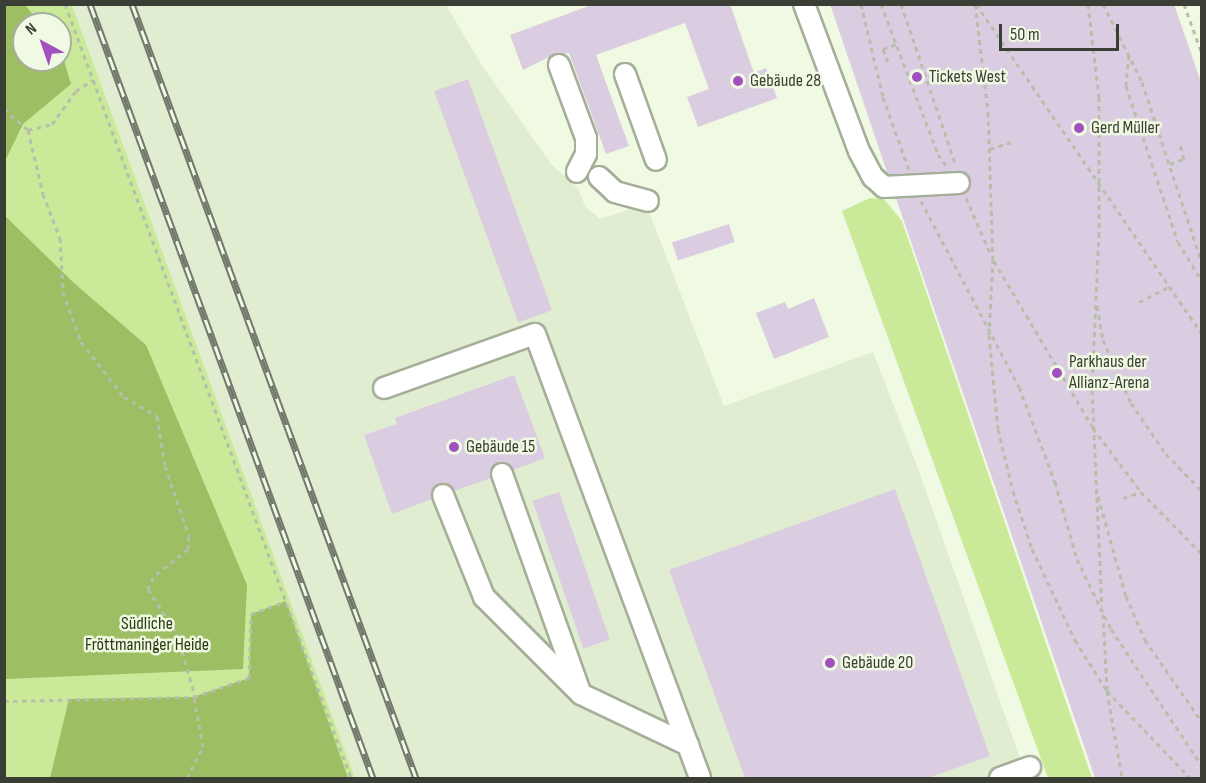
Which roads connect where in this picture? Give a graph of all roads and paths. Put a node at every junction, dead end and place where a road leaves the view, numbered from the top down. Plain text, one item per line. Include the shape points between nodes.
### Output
1 (65, 4) edge
2 (804, 4) edge
3 (861, 4) edge
4 (881, 4) edge
5 (901, 4) edge
6 (975, 4) edge
7 (1088, 4) edge
8 (1103, 4) edge
9 (1184, 4) edge
10 (896, 44) junction
11 (1129, 53) junction
12 (1202, 54) edge
13 (888, 62) dead end
14 (559, 65) dead end
15 (625, 74) dead end
16 (93, 80) junction
17 (4, 109) edge
18 (28, 130) junction
19 (1011, 142) dead end
20 (1180, 146) dead end
21 (990, 150) junction
22 (656, 160) dead end
23 (1170, 164) junction
24 (577, 172) dead end
25 (599, 177) dead end
26 (959, 183) junction
27 (914, 185) junction
28 (1100, 186) junction
29 (648, 201) dead end
30 (993, 259) junction
31 (1202, 263) edge
32 (1202, 280) edge
33 (1168, 287) junction
34 (1095, 298) junction
35 (1139, 302) dead end
36 (1202, 334) edge
37 (989, 335) junction
38 (384, 388) dead end
39 (1093, 428) junction
40 (502, 474) dead end
41 (1096, 489) junction
42 (1202, 491) edge
43 (1141, 492) junction
44 (443, 495) dead end
45 (1124, 498) dead end
46 (1202, 554) edge
47 (286, 601) junction
48 (1103, 610) junction
49 (1107, 691) junction
50 (581, 694) junction
51 (194, 696) junction
52 (4, 701) edge
53 (1202, 722) edge
54 (688, 745) junction
55 (1202, 766) edge
56 (1030, 767) dead end
57 (187, 778) edge
58 (351, 778) edge
59 (700, 778) edge
60 (1000, 778) edge
61 (1122, 778) edge
62 (1190, 778) edge

1 - 16 path
2 - 27 lane via 866,167 884,187
3 - 27 path via 883,97
4 - 10 path
5 - 26 path via 948,133
6 - 21 path
6 - 28 path
7 - 28 path via 1099,97
8 - 11 path
9 - 12 path
10 - 13 path via 884,50
10 - 26 path via 938,154
11 - 23 path
11 - 32 path via 1126,86 1178,242
14 - 24 lane via 586,138 586,154
15 - 22 lane
16 - 18 path via 76,91 52,124
16 - 47 path
17 - 18 path
18 - 51 path via 43,194 60,238 64,259 59,263 61,280 73,326 124,397 158,416 165,466 189,536 188,549 153,578 147,589 177,634
19 - 21 path
20 - 23 path via 1184,159
21 - 30 path
23 - 31 path
25 - 29 lane via 615,192
26 - 27 lane
26 - 30 path
27 - 37 path
28 - 33 path
28 - 34 path
30 - 37 path
30 - 39 path
33 - 35 path
33 - 36 path
34 - 39 path
34 - 42 path via 1103,340 1131,403 1166,454
37 - 48 path via 1030,414 1077,559
37 - 49 path via 998,429 1013,491 1051,593
38 - 54 lane via 535,334
39 - 41 path
39 - 43 path
40 - 50 lane
41 - 48 path
41 - 53 path via 1126,596 1144,640
43 - 45 path
43 - 46 path
44 - 50 lane via 484,597
47 - 51 path via 251,614 249,678
47 - 58 path
48 - 49 path
48 - 55 path via 1157,703
49 - 61 path
49 - 62 path
50 - 54 lane
51 - 52 path
51 - 57 path via 203,747
54 - 59 lane
56 - 60 lane

